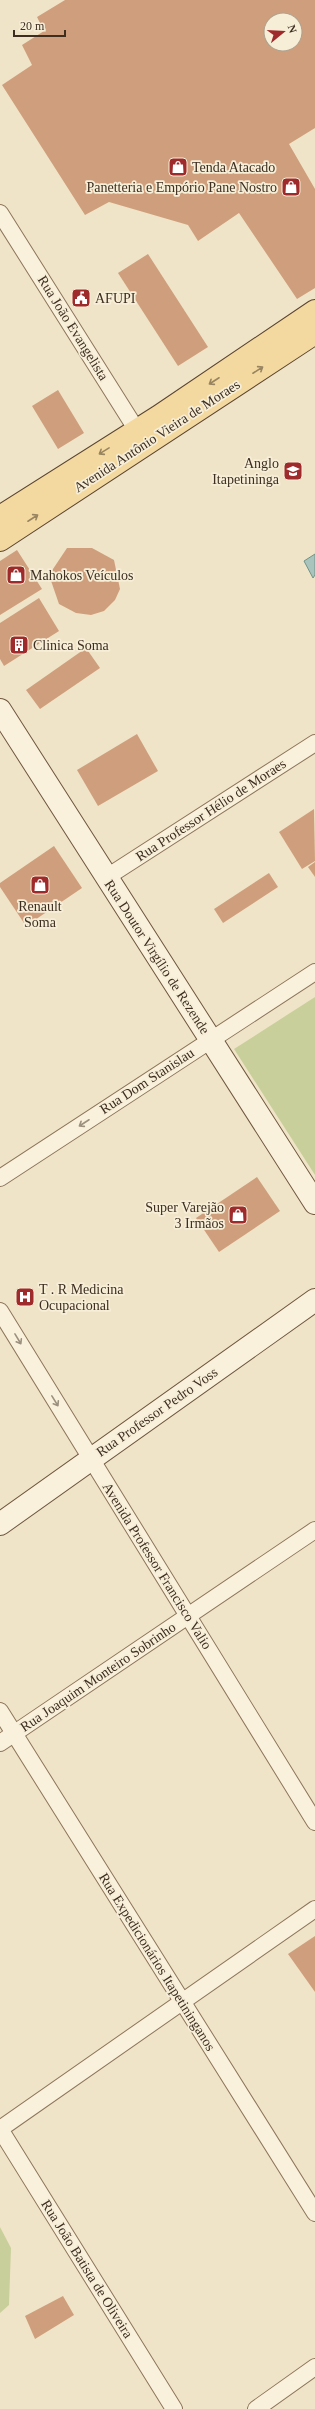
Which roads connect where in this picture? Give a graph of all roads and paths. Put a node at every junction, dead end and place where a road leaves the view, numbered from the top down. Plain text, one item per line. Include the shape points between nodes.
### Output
1 (0, 213) edge
2 (315, 311) edge
3 (315, 333) edge
4 (162, 423) junction
5 (141, 437) junction
6 (0, 517) edge
7 (0, 540) edge
8 (0, 710) edge
9 (315, 743) edge
10 (107, 877) junction
11 (315, 972) edge
12 (211, 1040) junction
13 (0, 1178) edge
14 (315, 1203) edge
15 (315, 1300) edge
16 (0, 1310) edge
17 (91, 1459) junction
18 (0, 1524) edge
19 (315, 1530) edge
20 (187, 1616) junction
21 (0, 1711) edge
22 (14, 1734) junction
23 (0, 1743) edge
24 (315, 1822) edge
25 (315, 1909) edge
26 (182, 2002) junction
27 (0, 2129) edge
28 (315, 2213) edge
29 (315, 2367) edge
30 (174, 2409) edge
31 (256, 2409) edge

1 - 5 street, Rua João Evangelista
2 -> 4 main road, Avenida Antônio Vieira de Moraes
4 -> 3 main road, Avenida Antônio Vieira de Moraes
4 - 5 main road, Avenida Antônio Vieira de Moraes
5 -> 6 main road, Avenida Antônio Vieira de Moraes
7 -> 5 main road, Avenida Antônio Vieira de Moraes
8 - 10 main road, Rua Doutor Virgílio de Rezende
9 - 10 street, Rua Professor Hélio de Moraes
10 - 12 main road, Rua Doutor Virgílio de Rezende
11 - 12 street, Rua Dom Stanislau
12 -> 13 street, Rua Dom Stanislau
12 - 14 main road, Rua Doutor Virgílio de Rezende
15 - 17 main road, Rua Professor Pedro Voss
16 -> 17 street, Avenida Professor Francisco Valio
17 - 18 main road, Rua Professor Pedro Voss
17 - 20 street, Avenida Professor Francisco Valio
19 - 20 street, Rua Joaquim Monteiro Sobrinho
20 - 22 street, Rua Joaquim Monteiro Sobrinho
20 - 24 street, Avenida Professor Francisco Valio
21 - 22 street, Rua Expedicionários Itapetininganos
22 - 23 street, Rua Joaquim Monteiro Sobrinho
22 - 26 street, Rua Expedicionários Itapetininganos
25 - 26 street
26 - 27 street
26 - 28 street, Rua Expedicionários Itapetininganos
27 - 30 street, Rua João Batista de Oliveira
29 - 31 street

